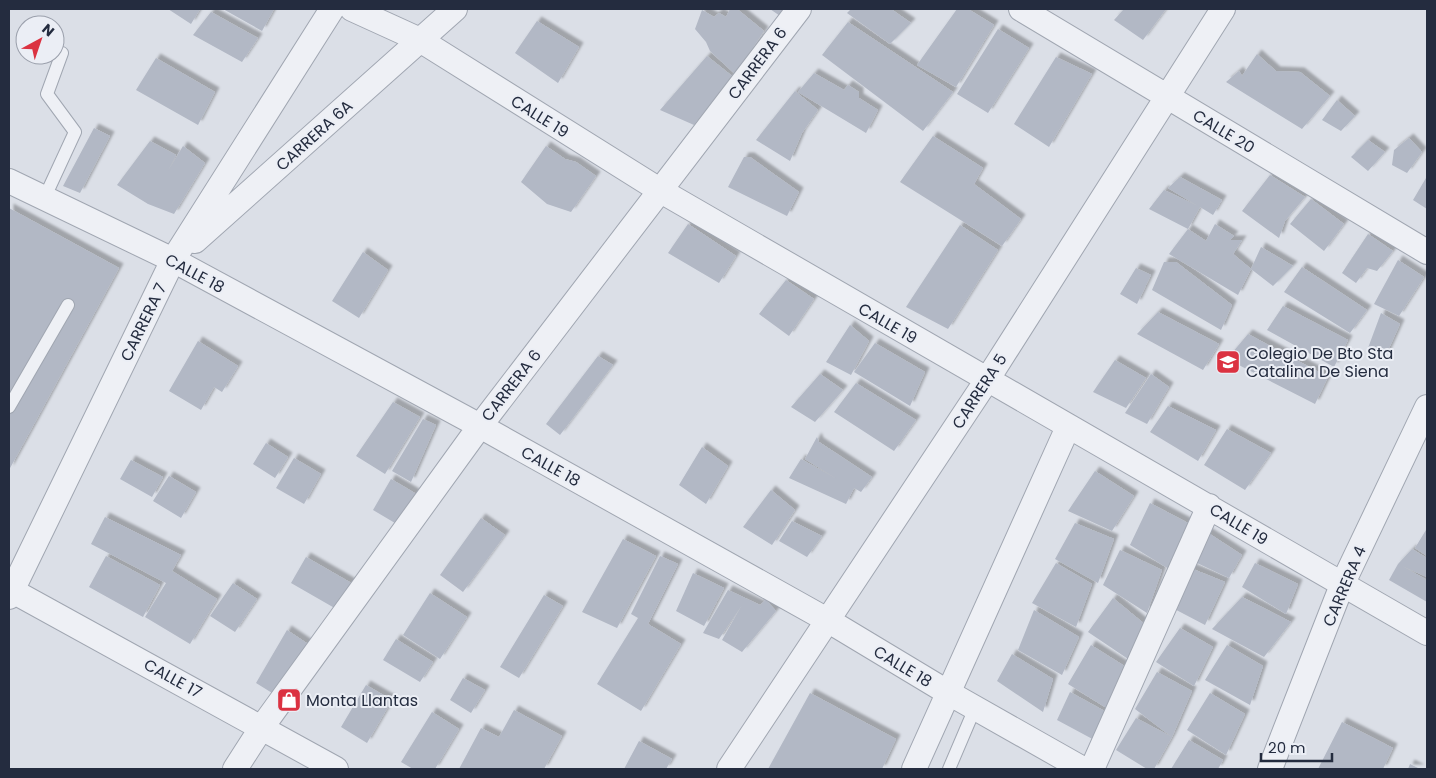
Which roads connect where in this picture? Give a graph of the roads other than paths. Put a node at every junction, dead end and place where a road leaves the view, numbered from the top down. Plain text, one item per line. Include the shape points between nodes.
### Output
1 (332, 9) edge
2 (352, 9) edge
3 (455, 9) edge
4 (798, 9) edge
5 (1021, 9) edge
6 (1223, 9) edge
7 (420, 40) junction
8 (58, 65) edge
9 (1166, 98) junction
10 (9, 182) edge
11 (661, 191) junction
12 (44, 199) junction
13 (1427, 252) edge
14 (173, 260) junction
15 (68, 305) dead end
16 (987, 380) junction
17 (9, 407) edge
18 (1427, 407) edge
19 (480, 426) junction
20 (1068, 427) junction
21 (1209, 506) junction
22 (1342, 585) junction
23 (10, 592) edge
24 (829, 621) junction
25 (1427, 633) edge
26 (947, 692) junction
27 (974, 708) junction
28 (262, 727) junction
29 (235, 769) edge
30 (336, 769) edge
31 (729, 769) edge
32 (914, 769) edge
33 (949, 769) edge
34 (1083, 769) edge
35 (1092, 769) edge
36 (1270, 769) edge

1 - 14 street, CARRERA 7
2 - 7 street, CALLE 19
3 - 7 street, CARRERA 6A
4 - 11 street, CARRERA 6
5 - 9 street, CALLE 20
6 - 9 street, CARRERA 5
7 - 11 street, CALLE 19
7 - 14 street, CARRERA 6A
8 - 12 lane via 47,94 75,132
9 - 13 street, CALLE 20
9 - 16 street, CARRERA 5
10 - 12 street, CALLE 18
11 - 16 street, CALLE 19
11 - 19 street, CARRERA 6
12 - 14 street, CALLE 18
14 - 19 street, CALLE 18
14 - 23 street, CARRERA 7
15 - 17 lane
16 - 20 street, CALLE 19
16 - 24 street, CARRERA 5
18 - 22 street, CARRERA 4
19 - 24 street, CALLE 18
19 - 28 street, CARRERA 6
20 - 21 street, CALLE 19
20 - 26 street
21 - 22 street, CALLE 19
21 - 35 street
22 - 25 street, CALLE 19
22 - 36 street, CARRERA 4
23 - 28 street, CALLE 17
24 - 26 street, CALLE 18
24 - 31 street, CARRERA 5
26 - 27 street, CALLE 18
26 - 32 street
27 - 33 lane
27 - 34 street, CALLE 18
28 - 29 street, CARRERA 6
28 - 30 street, CALLE 17

